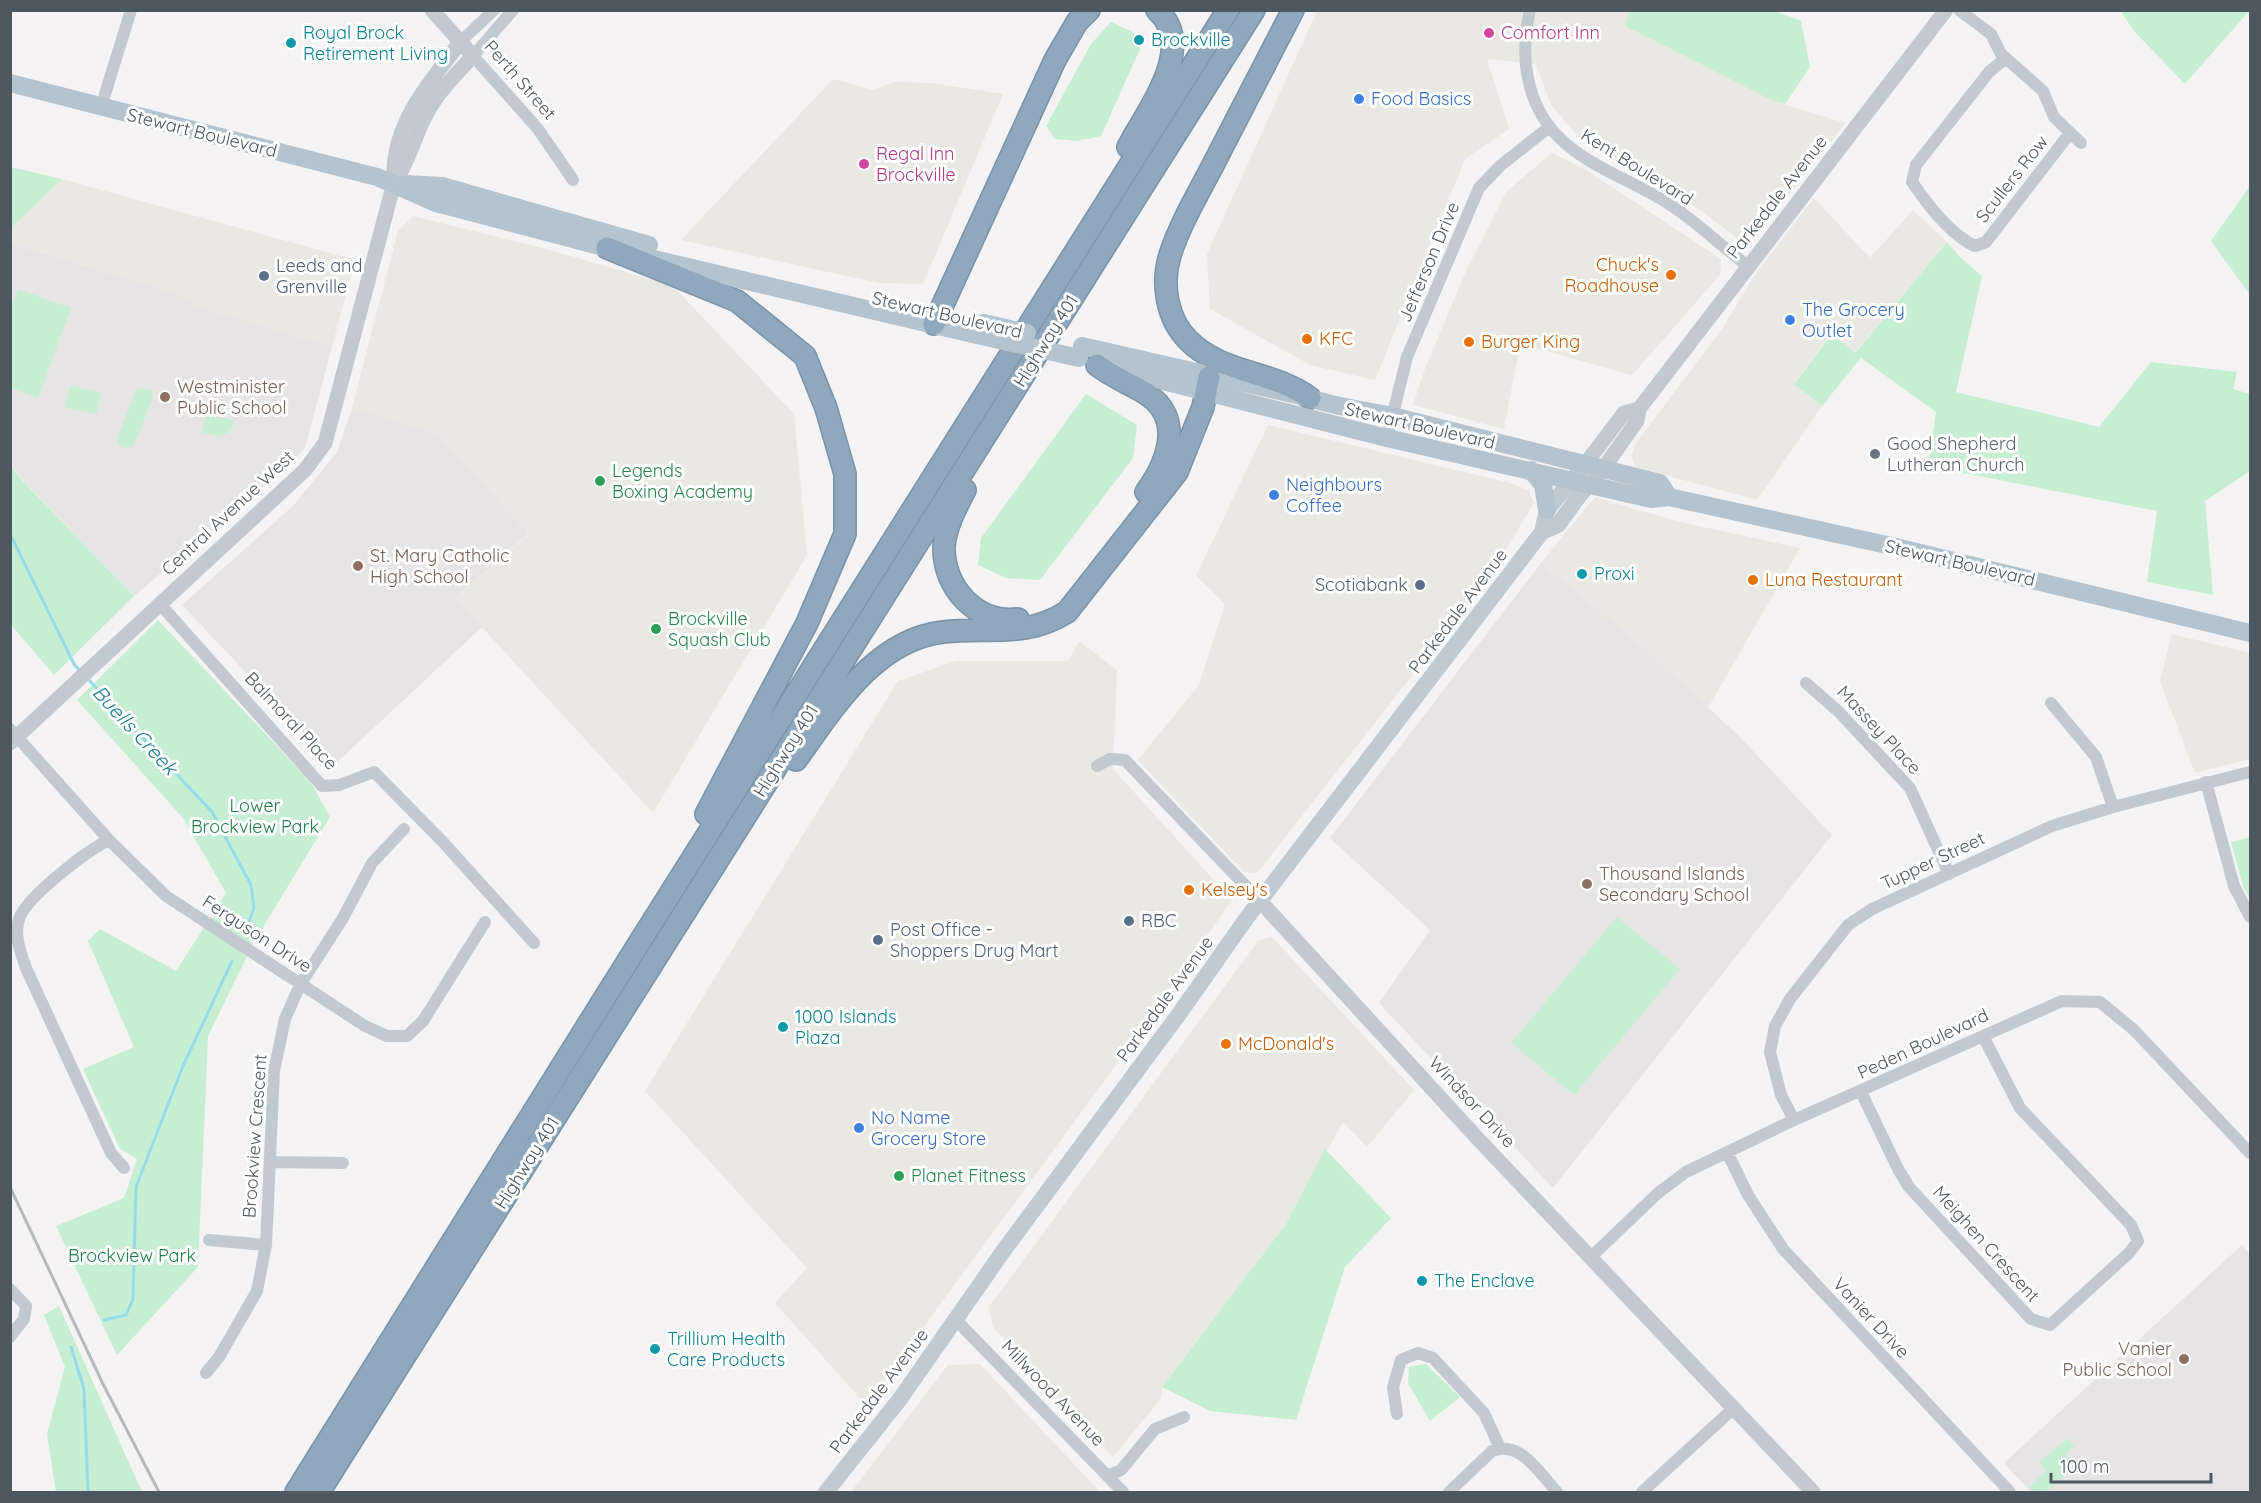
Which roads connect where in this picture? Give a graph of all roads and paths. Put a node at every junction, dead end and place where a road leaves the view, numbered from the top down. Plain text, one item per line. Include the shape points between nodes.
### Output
1 (131, 10) edge
2 (432, 10) edge
3 (494, 10) edge
4 (513, 10) edge
5 (1071, 10) edge
6 (1089, 10) edge
7 (1157, 10) edge
8 (1228, 10) edge
9 (1254, 10) edge
10 (1293, 10) edge
11 (1530, 10) edge
12 (1946, 10) edge
13 (1959, 10) edge
14 (460, 42) junction
15 (473, 56) junction
16 (2006, 58) junction
17 (10, 83) edge
18 (101, 107) junction
19 (1548, 128) junction
20 (2070, 133) junction
21 (2081, 143) dead end
22 (573, 180) dead end
23 (394, 183) junction
24 (1098, 219) junction
25 (607, 248) junction
26 (1748, 266) junction
27 (929, 317) junction
28 (1052, 332) junction
29 (1086, 356) junction
30 (1207, 385) junction
31 (1310, 398) junction
32 (1391, 416) junction
33 (1387, 438) junction
34 (1595, 466) junction
35 (1531, 470) junction
36 (1572, 480) junction
37 (1590, 484) junction
38 (1668, 497) junction
39 (1547, 510) junction
40 (1542, 532) junction
41 (160, 604) junction
42 (2250, 633) edge
43 (1806, 683) dead end
44 (2050, 703) dead end
45 (13, 736) edge
46 (1097, 766) dead end
47 (2250, 772) edge
48 (2206, 782) junction
49 (2113, 807) junction
50 (404, 828) dead end
51 (109, 840) junction
52 (710, 872) junction
53 (1949, 874) junction
54 (1260, 901) junction
55 (2250, 917) edge
56 (485, 922) dead end
57 (641, 940) junction
58 (534, 942) dead end
59 (300, 985) junction
60 (1983, 1036) junction
61 (1861, 1092) junction
62 (1794, 1120) junction
63 (1727, 1152) junction
64 (2250, 1153) edge
65 (271, 1162) junction
66 (343, 1163) dead end
67 (124, 1168) dead end
68 (209, 1240) dead end
69 (266, 1245) junction
70 (1591, 1257) junction
71 (10, 1289) edge
72 (956, 1320) junction
73 (10, 1336) edge
74 (206, 1373) dead end
75 (1734, 1408) junction
76 (1397, 1414) dead end
77 (1184, 1417) dead end
78 (1500, 1448) junction
79 (1107, 1476) junction
80 (296, 1492) edge
81 (319, 1492) edge
82 (826, 1492) edge
83 (1123, 1492) edge
84 (1449, 1492) edge
85 (1557, 1492) edge
86 (1642, 1492) edge
87 (1813, 1492) edge
88 (2010, 1492) edge

1 - 18 street
2 - 14 street, Perth Street
3 - 14 street, Central Avenue West
4 - 15 street, Central Avenue West
5 - 27 highway via 1054,34
6 - 27 highway via 1077,22 1055,60
7 - 24 highway via 1170,28 1173,55 1168,72 1102,195
8 - 24 highway, Highway 401
9 - 28 highway, Highway 401
10 - 31 highway via 1191,208 1170,255 1166,285 1176,326 1196,348 1230,365 1293,386
11 - 19 street, Kent Boulevard via 1524,35 1525,68 1534,100
12 - 26 street, Parkedale Avenue
13 - 16 street via 1991,34
14 - 15 street, Perth Street
14 - 23 street, Central Avenue West via 405,120 393,162
15 - 22 street, Perth Street via 537,129
15 - 23 street, Central Avenue West via 425,116 407,165
16 - 20 street via 2043,91 2054,117
16 - 20 street, Scullers Row via 1989,72 1916,165 1912,182 1922,196 1965,241 1976,246 1986,242
17 - 18 main road, Stewart Boulevard
18 - 23 main road, Stewart Boulevard
19 - 26 street, Kent Boulevard via 1573,151 1669,204
19 - 32 street, Jefferson Drive via 1479,188 1407,357
20 - 21 street
23 - 25 main road, Stewart Boulevard via 436,203
23 - 27 main road, Stewart Boulevard via 442,186
23 - 41 street, Central Avenue West via 325,443 305,470
24 - 57 highway, Highway 401
25 - 27 main road, Stewart Boulevard
25 - 57 highway via 737,301 805,356 826,408 845,474 845,534 807,624 686,851 646,917
26 - 34 street, Parkedale Avenue via 1639,408 1637,421
27 - 29 main road, Stewart Boulevard, bridge
28 - 29 highway via 1034,373 957,505 944,544 947,568 956,591 979,613 1006,621 1050,611 1061,603 1166,460 1169,430 1160,404 1111,376
28 - 52 highway, Highway 401
29 - 30 main road, Stewart Boulevard
30 - 31 main road, Stewart Boulevard
30 - 33 main road, Stewart Boulevard
30 - 52 highway via 1203,407 1177,472 1067,612 1025,630 943,632 918,637 876,661 810,741 737,844
31 - 32 main road, Stewart Boulevard via 1335,407
32 - 33 street, Jefferson Drive
32 - 34 main road, Stewart Boulevard
33 - 35 main road, Stewart Boulevard
34 - 36 main road, Parkedale Avenue
34 - 37 main road, Parkedale Avenue
34 - 38 main road, Stewart Boulevard via 1660,483
35 - 36 main road, Stewart Boulevard
35 - 39 main road via 1543,485
36 - 37 main road, Stewart Boulevard
36 - 39 main road, Parkedale Avenue
37 - 38 main road, Stewart Boulevard via 1651,499
37 - 40 main road, Parkedale Avenue via 1558,525
38 - 42 main road, Stewart Boulevard via 1905,549
39 - 40 main road, Parkedale Avenue
40 - 54 main road, Parkedale Avenue
41 - 45 street, Central Avenue West
41 - 58 street, Balmoral Place via 322,786 339,785 374,772
43 - 53 street, Massey Place via 1839,712 1910,788
44 - 49 street via 2096,757
45 - 51 street, Ferguson Drive
46 - 54 street, Windsor Drive via 1110,759 1125,760
47 - 48 street, Tupper Street
48 - 49 street, Tupper Street
48 - 55 street via 2234,886
49 - 53 street, Tupper Street via 2052,826
50 - 59 street, Brookview Crescent via 372,864
51 - 59 street, Ferguson Drive via 166,896
51 - 67 street via 91,848 35,897 19,917 16,941 111,1153
52 - 81 highway, Highway 401
53 - 62 street, Tupper Street via 1872,909 1848,925 1790,999 1775,1026 1770,1052 1781,1095
54 - 70 street, Windsor Drive
54 - 72 main road, Parkedale Avenue
56 - 59 street, Ferguson Drive via 423,1021 407,1036 387,1036 365,1026
57 - 80 highway, Highway 401
59 - 65 street, Brookview Crescent via 285,1019 274,1071
60 - 61 street, Peden Boulevard
60 - 61 street, Meighen Crescent via 2020,1108 2131,1225 2138,1241 2050,1325 2031,1319 1909,1187
60 - 64 street, Peden Boulevard via 2062,1001 2100,1002 2134,1030
61 - 62 street, Peden Boulevard
62 - 63 street, Peden Boulevard
63 - 70 street, Peden Boulevard via 1686,1172 1658,1193
63 - 88 street, Vanier Drive via 1748,1195 1783,1250
65 - 66 street
65 - 69 street, Brookview Crescent
68 - 69 street, Brookview Crescent
69 - 74 street via 257,1292 219,1358
70 - 75 street, Windsor Drive
71 - 73 street via 26,1306 24,1319
72 - 79 street, Millwood Avenue
72 - 82 main road, Parkedale Avenue
75 - 86 street
75 - 87 street, Windsor Drive
76 - 78 street via 1393,1387 1401,1360 1418,1353 1433,1358 1484,1413
77 - 79 street via 1155,1429 1121,1470
78 - 84 street
78 - 85 street via 1521,1452
79 - 83 street, Millwood Avenue

